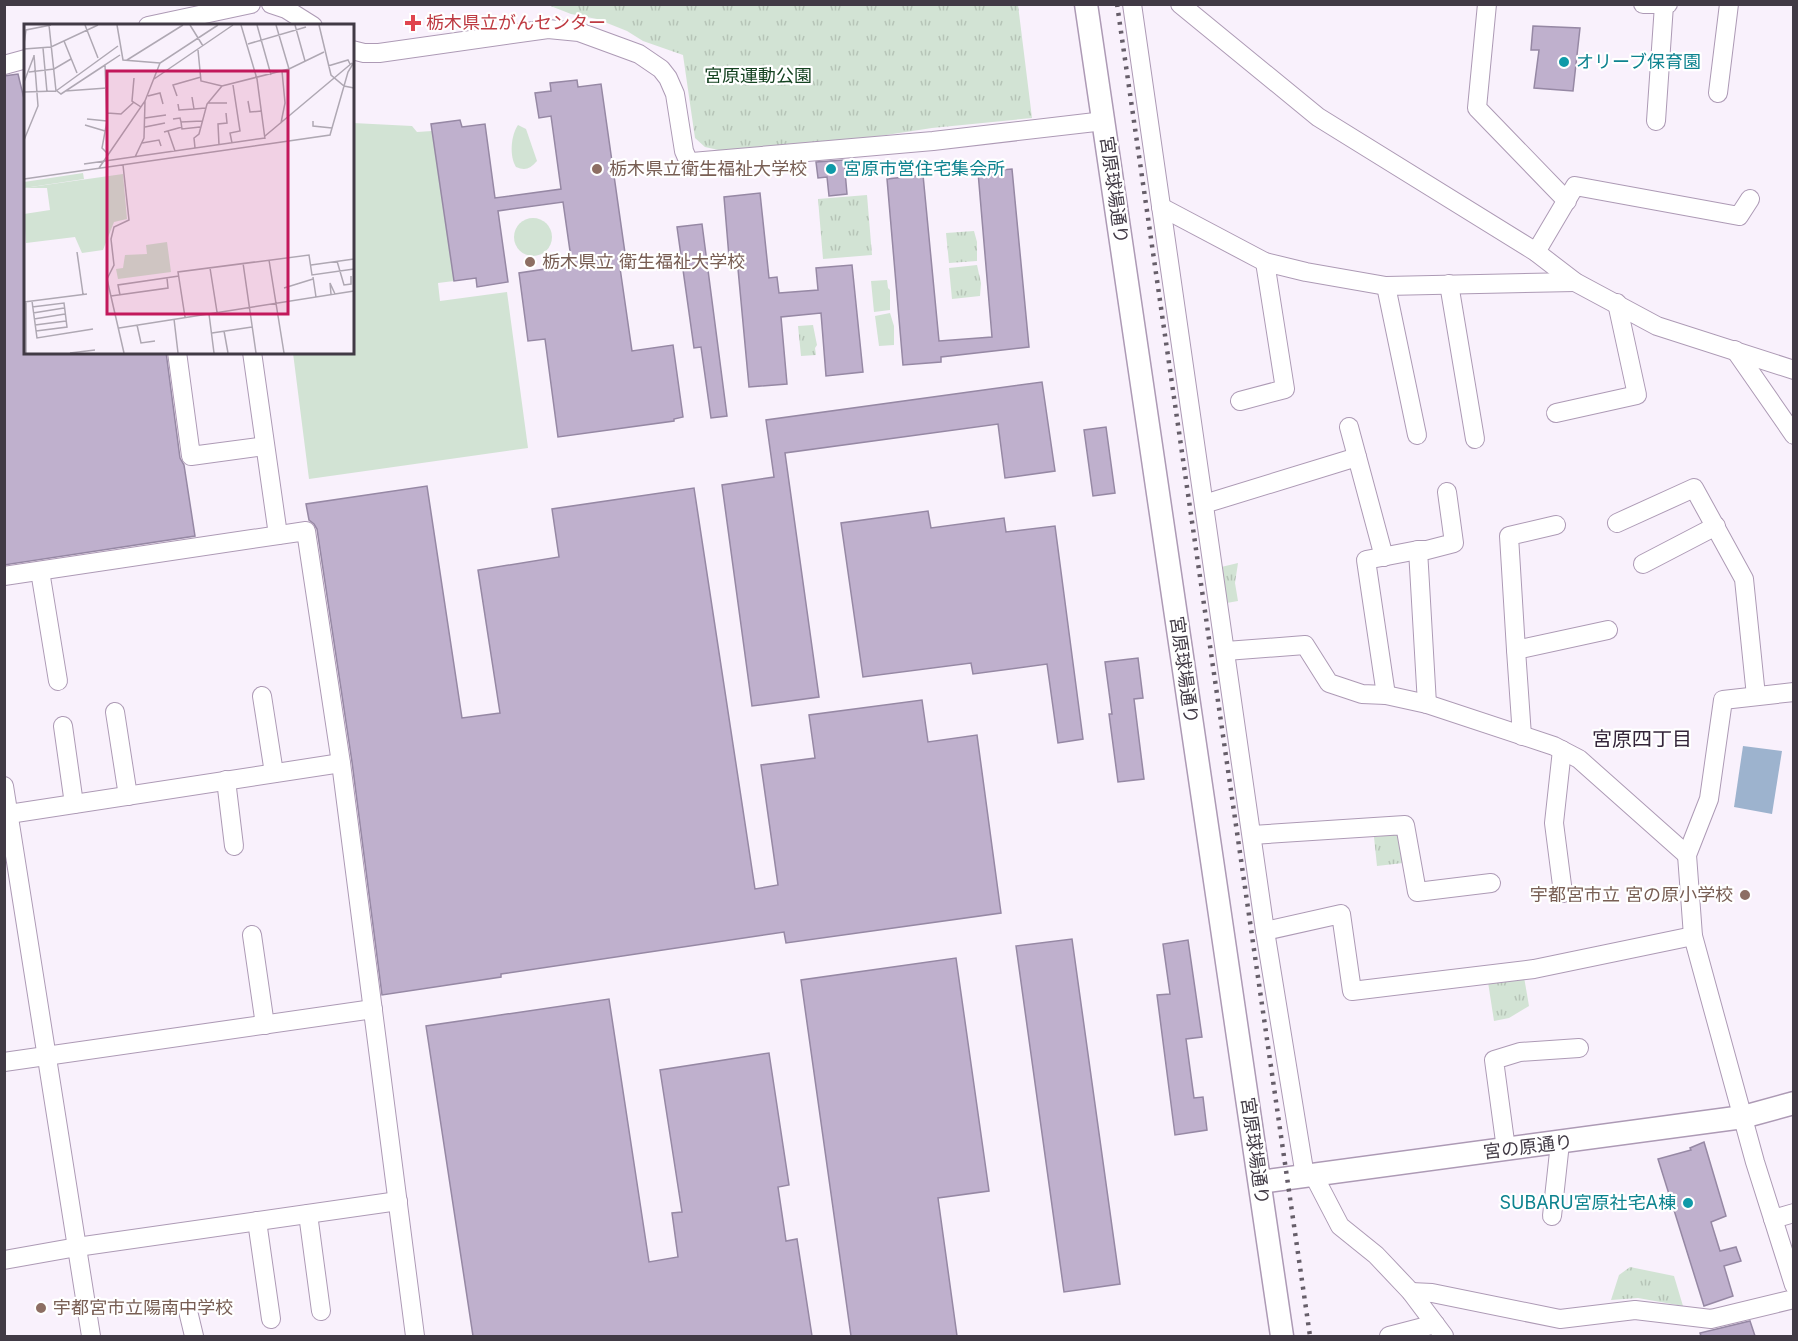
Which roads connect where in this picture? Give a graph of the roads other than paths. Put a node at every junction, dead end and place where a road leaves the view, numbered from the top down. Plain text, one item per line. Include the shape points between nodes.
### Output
1 (251, 4) edge
2 (271, 4) edge
3 (1086, 4) edge
4 (1132, 4) edge
5 (1487, 4) edge
6 (1643, 4) edge
7 (1729, 4) edge
8 (1666, 5) edge
9 (1186, 6) edge
10 (157, 24) edge
11 (310, 24) edge
12 (354, 50) edge
13 (24, 60) edge
14 (4, 65) edge
15 (1718, 93) dead end
16 (1104, 121) junction
17 (1656, 121) dead end
18 (1750, 200) dead end
19 (1566, 201) junction
20 (1161, 207) junction
21 (1536, 252) junction
22 (1265, 262) junction
23 (1575, 282) junction
24 (1449, 284) junction
25 (1386, 286) junction
26 (1617, 303) junction
27 (1735, 350) junction
28 (177, 354) edge
29 (252, 354) edge
30 (1794, 370) edge
31 (1240, 400) dead end
32 (1556, 413) dead end
33 (1349, 427) dead end
34 (1417, 435) dead end
35 (1794, 435) edge
36 (1475, 439) dead end
37 (265, 446) junction
38 (1357, 457) junction
39 (1447, 492) dead end
40 (1204, 504) junction
41 (1617, 523) dead end
42 (1556, 525) dead end
43 (1716, 526) junction
44 (278, 535) junction
45 (1418, 550) junction
46 (1384, 557) junction
47 (1643, 564) dead end
48 (40, 571) junction
49 (4, 576) edge
50 (1608, 630) dead end
51 (1516, 650) junction
52 (1226, 651) junction
53 (58, 681) dead end
54 (1794, 692) edge
55 (1386, 695) junction
56 (262, 696) dead end
57 (1756, 696) junction
58 (1427, 704) junction
59 (115, 712) dead end
60 (63, 726) dead end
61 (1522, 736) junction
62 (1562, 750) junction
63 (341, 763) junction
64 (274, 773) junction
65 (226, 780) junction
66 (4, 786) edge
67 (128, 796) junction
68 (74, 804) junction
69 (9, 814) junction
70 (1252, 835) junction
71 (234, 846) dead end
72 (1687, 855) junction
73 (1491, 883) dead end
74 (1563, 893) dead end
75 (1266, 931) junction
76 (252, 935) dead end
77 (1693, 936) junction
78 (373, 1009) junction
79 (265, 1025) junction
80 (1579, 1048) dead end
81 (47, 1056) junction
82 (4, 1062) edge
83 (1794, 1103) edge
84 (1743, 1117) junction
85 (1560, 1143) junction
86 (1506, 1149) junction
87 (1309, 1176) junction
88 (1260, 1182) junction
89 (398, 1202) junction
90 (1794, 1213) edge
91 (308, 1214) junction
92 (1552, 1216) dead end
93 (1773, 1219) junction
94 (257, 1221) junction
95 (77, 1247) junction
96 (4, 1260) edge
97 (1794, 1285) edge
98 (1411, 1292) junction
99 (1794, 1299) edge
100 (188, 1311) dead end
101 (321, 1311) dead end
102 (271, 1319) dead end
103 (1440, 1330) edge
104 (91, 1336) edge
105 (194, 1336) edge
106 (415, 1336) edge
107 (1282, 1336) edge
108 (1389, 1336) edge

1 - 10 street
2 - 11 street
3 - 16 street, 宮原球場通り
4 - 20 street
5 - 19 street via 1477,108
6 - 8 street
7 - 15 street
8 - 17 street
9 - 21 street via 1318,117
12 - 16 street via 379,53 548,29 579,32 639,54 663,72 674,90 684,151 692,162
13 - 14 street
16 - 88 street, 宮原球場通り
18 - 19 street via 1739,216 1575,186
19 - 21 street
20 - 22 street
20 - 40 street
21 - 23 street
22 - 25 street
22 - 31 street via 1285,389
23 - 24 street
23 - 26 street
24 - 25 street
24 - 36 street
25 - 34 street
26 - 27 street via 1657,326
26 - 32 street via 1637,395
27 - 30 street
27 - 35 street
28 - 37 street via 191,456
29 - 37 street
33 - 38 street
37 - 44 street
38 - 40 street
38 - 46 street
39 - 45 street via 1454,543
40 - 52 street
41 - 43 street via 1695,488
42 - 51 street via 1509,536
43 - 47 street
43 - 57 street via 1744,579
44 - 48 street
44 - 63 street via 306,531
45 - 46 street
45 - 58 street
46 - 55 street via 1366,560
48 - 49 street
48 - 53 street
50 - 51 street
51 - 61 street
52 - 55 street via 1305,645 1329,683 1362,694
52 - 70 street
54 - 57 street
55 - 58 street
56 - 64 street
57 - 72 street via 1723,700 1709,799
58 - 61 street
59 - 67 street
60 - 68 street
61 - 62 street
62 - 72 street via 1579,759
62 - 74 street via 1554,823
63 - 64 street
63 - 78 street
64 - 65 street
65 - 67 street
65 - 71 street
66 - 69 street
67 - 68 street
68 - 69 street
69 - 81 street
70 - 73 street via 1405,825 1417,892
70 - 75 street
72 - 77 street
75 - 77 street via 1341,914 1352,991 1534,969
75 - 87 street
76 - 79 street
77 - 84 street
78 - 79 street
78 - 89 street
79 - 81 street
80 - 86 street via 1520,1052 1494,1060
81 - 82 street
81 - 95 street
83 - 84 street, 宮の原通り
84 - 85 street, 宮の原通り
84 - 93 street
85 - 86 street, 宮の原通り
85 - 92 street
86 - 87 street, 宮の原通り
87 - 88 street, 宮の原通り
87 - 98 street via 1340,1226 1376,1255
88 - 107 street, 宮原球場通り
89 - 91 street
89 - 106 street
90 - 93 street
91 - 94 street
91 - 101 street
93 - 97 street
94 - 95 street
94 - 102 street
95 - 96 street
95 - 104 street
98 - 99 street via 1560,1319 1635,1310 1710,1319
98 - 103 street
100 - 105 street
103 - 108 street

